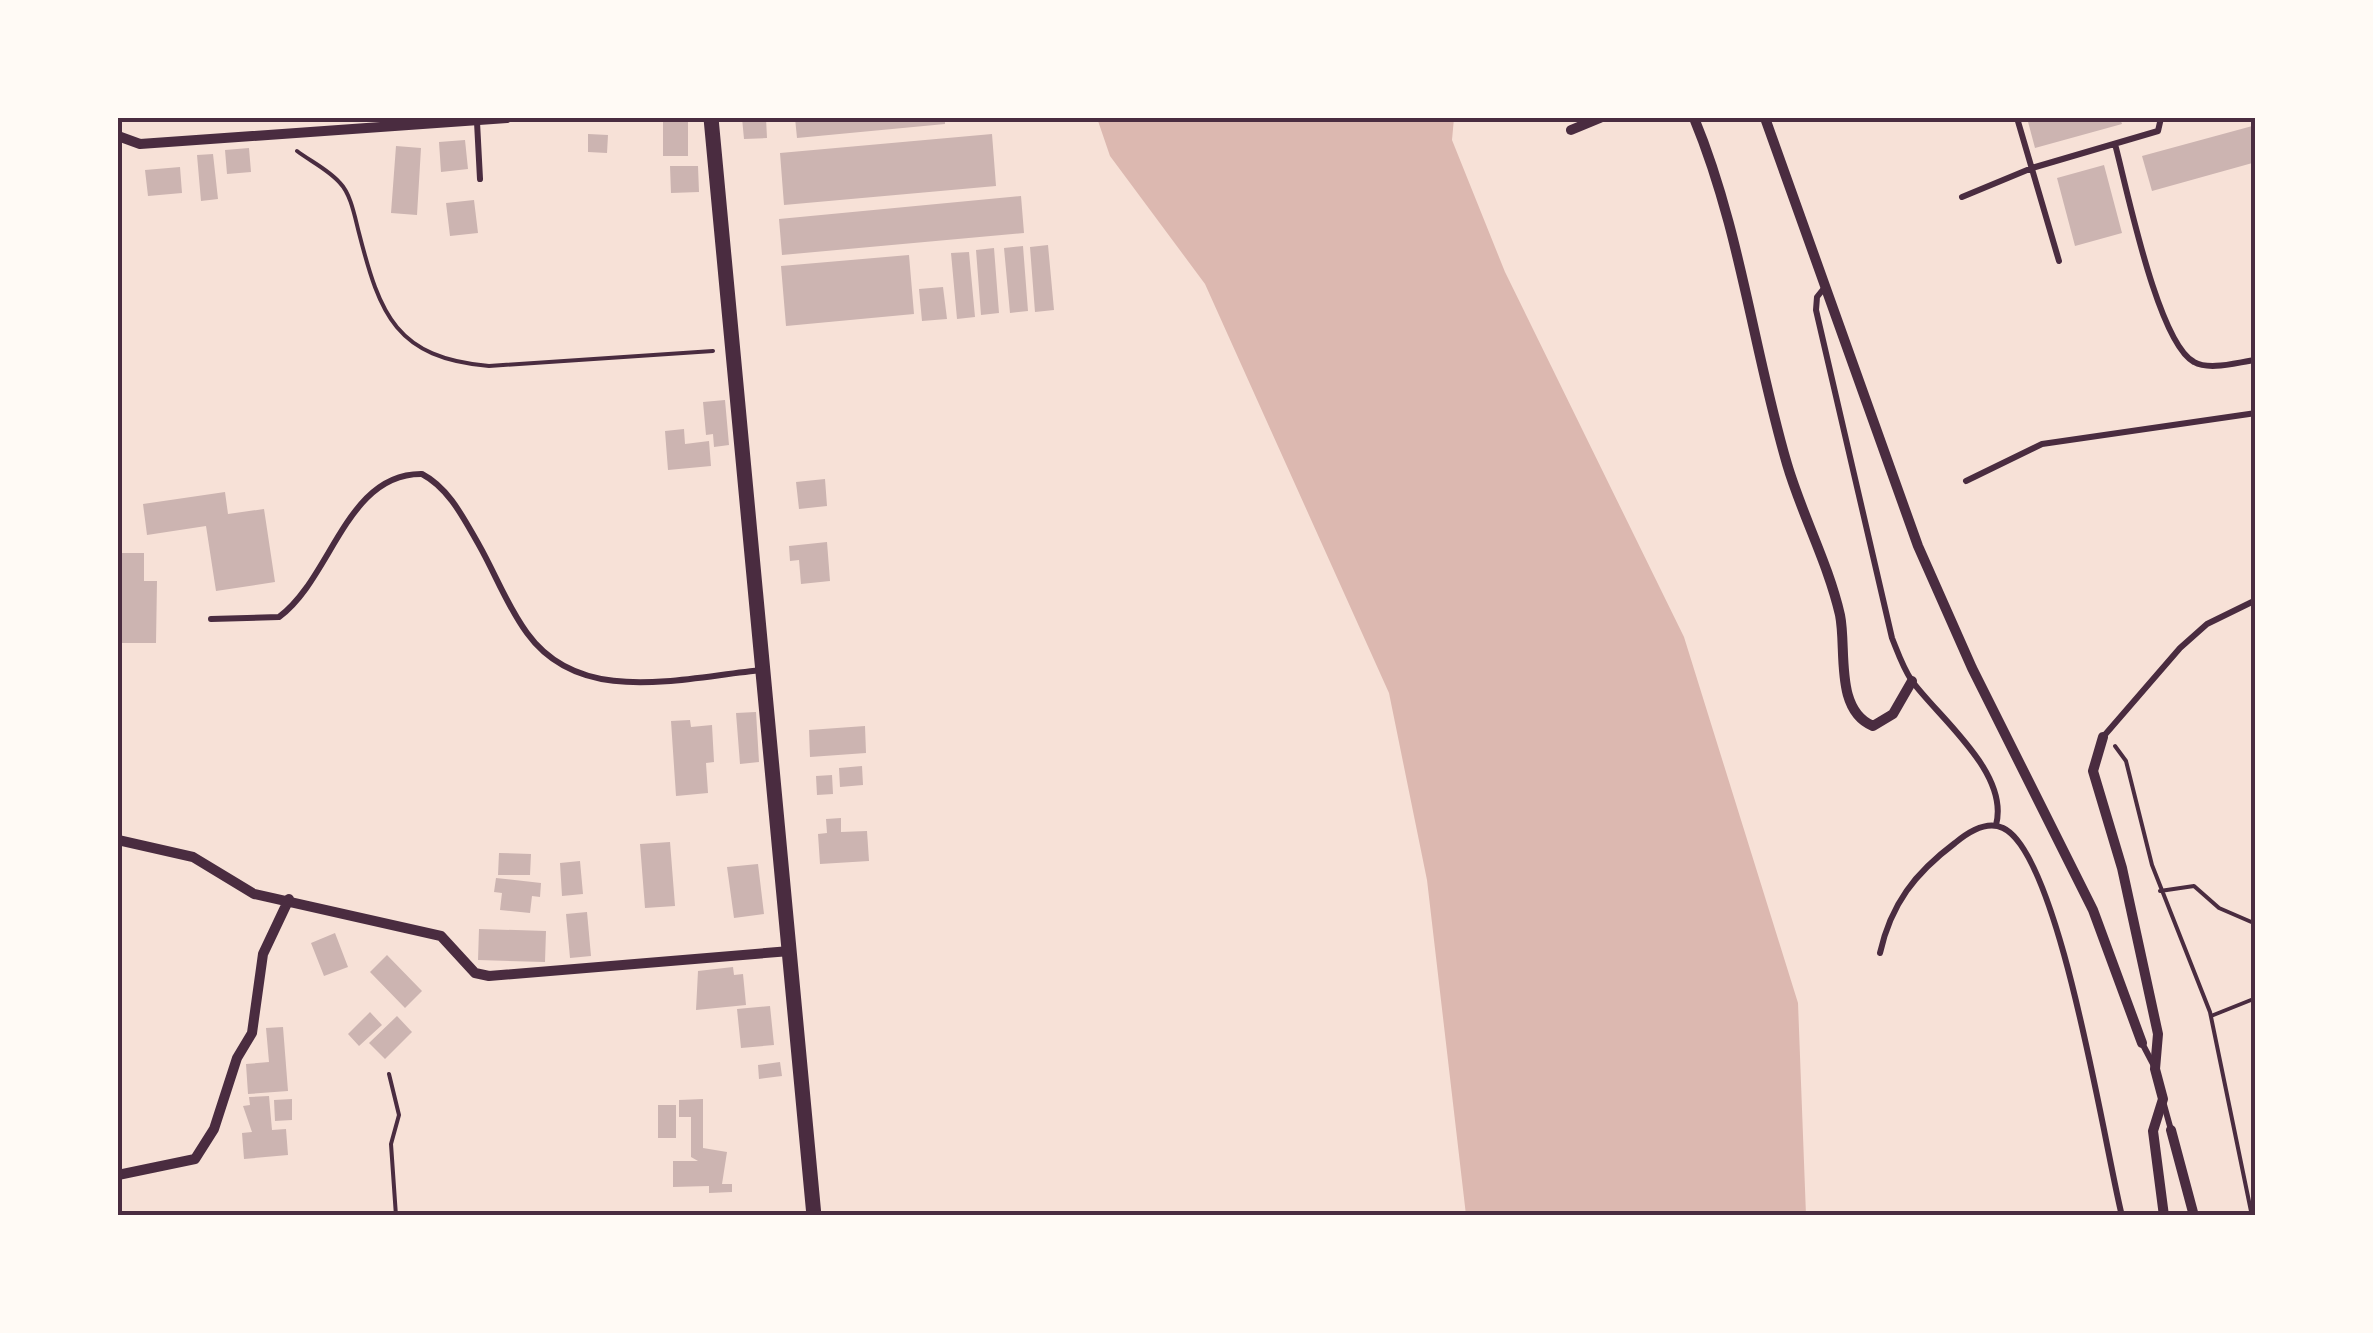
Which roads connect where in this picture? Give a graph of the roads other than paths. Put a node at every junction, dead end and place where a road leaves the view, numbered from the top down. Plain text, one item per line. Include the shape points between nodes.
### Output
1 (507, 118) edge
2 (711, 118) edge
3 (1600, 118) edge
4 (1694, 118) edge
5 (1765, 118) edge
6 (2017, 118) edge
7 (2160, 118) edge
8 (477, 122) junction
9 (395, 123) edge
10 (1570, 130) dead end
11 (118, 136) edge
12 (2114, 144) junction
13 (2032, 168) junction
14 (480, 179) dead end
15 (1962, 197) dead end
16 (2059, 261) dead end
17 (1826, 286) junction
18 (2256, 360) edge
19 (2256, 413) edge
20 (1966, 481) dead end
21 (2256, 600) edge
22 (211, 619) dead end
23 (764, 670) junction
24 (1912, 680) junction
25 (2103, 737) joint
26 (1996, 825) junction
27 (118, 840) edge
28 (289, 899) junction
29 (790, 951) junction
30 (1880, 953) dead end
31 (2142, 1043) joint
32 (2155, 1069) junction
33 (2162, 1099) junction
34 (2170, 1130) joint
35 (118, 1175) edge
36 (814, 1216) edge
37 (2122, 1216) edge
38 (2164, 1216) edge
39 (2194, 1216) edge

1 - 8 street
2 - 23 street
3 - 10 street
4 - 24 street via 1728,210 1788,466 1839,611 1847,696 1872,726 1894,714
5 - 17 street
6 - 13 lane
7 - 12 lane via 2158,131
8 - 9 street
8 - 14 lane
9 - 11 street via 140,144
12 - 13 lane
12 - 18 lane via 2177,350 2201,365
13 - 15 lane
13 - 16 lane
17 - 24 lane via 1816,310 1828,369 1892,638
17 - 31 street via 1924,559 2093,910
19 - 20 lane via 2042,444
21 - 25 lane via 2207,624 2180,648
22 - 23 lane via 279,617 310,586 370,493 387,479 422,474 444,491 524,630 562,668 611,682
23 - 29 street
24 - 26 lane via 1969,748 2000,807
25 - 32 street via 2093,772 2153,1010
26 - 30 lane via 1962,837 1927,865 1900,896
26 - 37 lane via 2023,846 2046,901 2090,1058
27 - 28 street via 194,857 254,894
28 - 29 street via 441,936 474,972 489,976
28 - 35 street via 263,954 252,1032 214,1129 195,1159
29 - 36 street
31 - 32 lane
32 - 33 street
33 - 34 lane
33 - 38 street via 2153,1131
34 - 39 street

